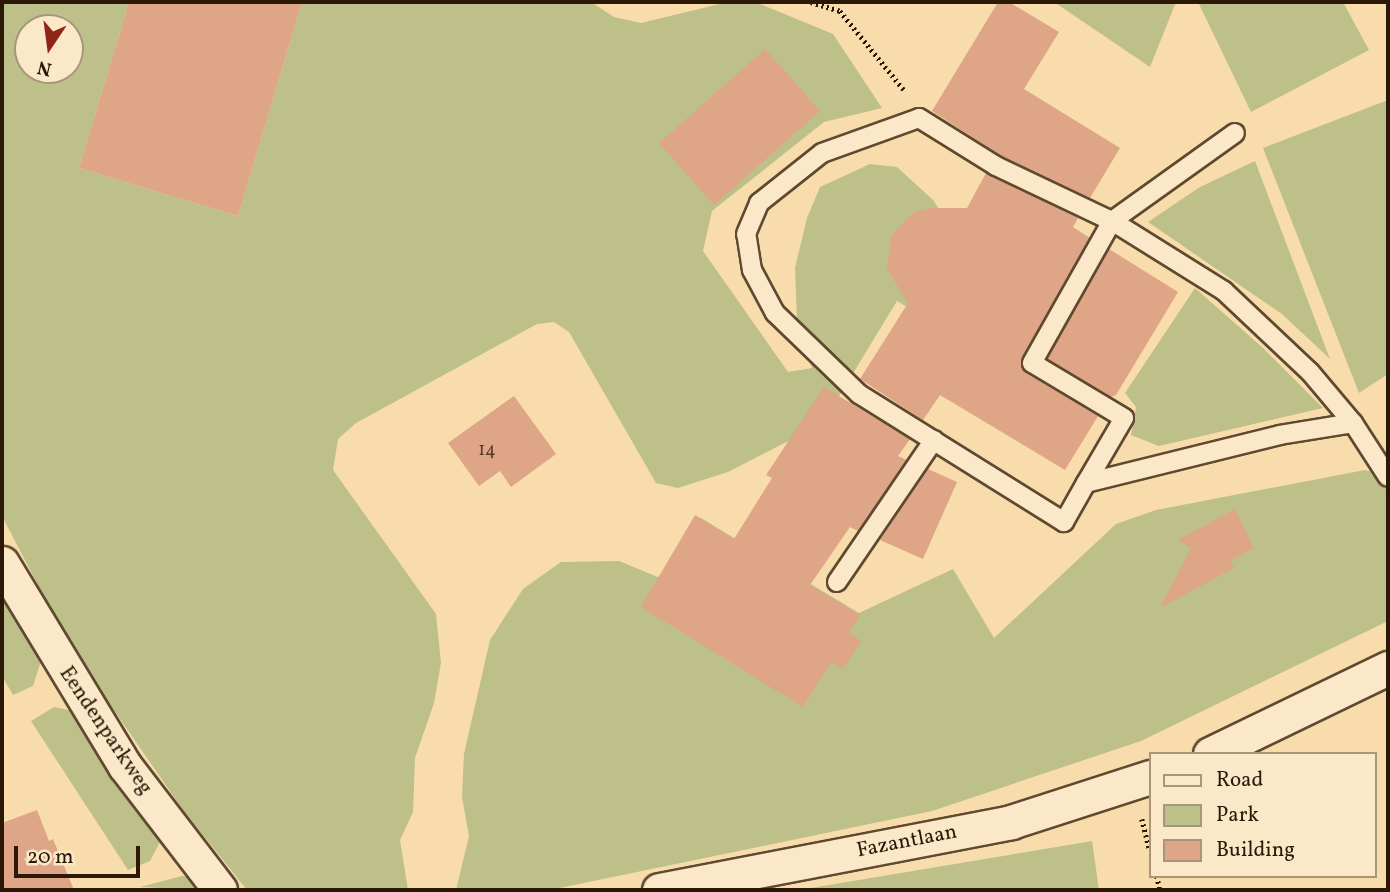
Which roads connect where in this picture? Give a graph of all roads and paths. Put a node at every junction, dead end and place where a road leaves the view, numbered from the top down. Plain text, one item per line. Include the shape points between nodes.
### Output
1 (811, 2) edge
2 (919, 118) junction
3 (1235, 133) dead end
4 (1112, 221) junction
5 (1353, 423) junction
6 (934, 440) junction
7 (1388, 477) edge
8 (1086, 483) junction
9 (2, 563) edge
10 (837, 582) dead end
11 (1388, 668) edge
12 (1214, 752) edge
13 (1148, 778) edge
14 (1142, 819) dead end
15 (1148, 843) edge
16 (220, 890) edge
17 (659, 890) edge

1 - 2 path via 840,11 901,84
2 - 4 lane via 996,166
2 - 6 lane via 821,153 759,203 746,234 752,270 775,313 859,394
3 - 4 lane
4 - 5 lane via 1224,292 1268,328
4 - 8 lane via 1032,363 1124,418
5 - 7 lane
5 - 8 lane via 1280,435
6 - 8 lane via 1064,522
6 - 10 lane
9 - 16 street, Eendenparkweg via 125,766
11 - 12 street
13 - 17 street, Fazantlaan via 1012,822
14 - 15 path

